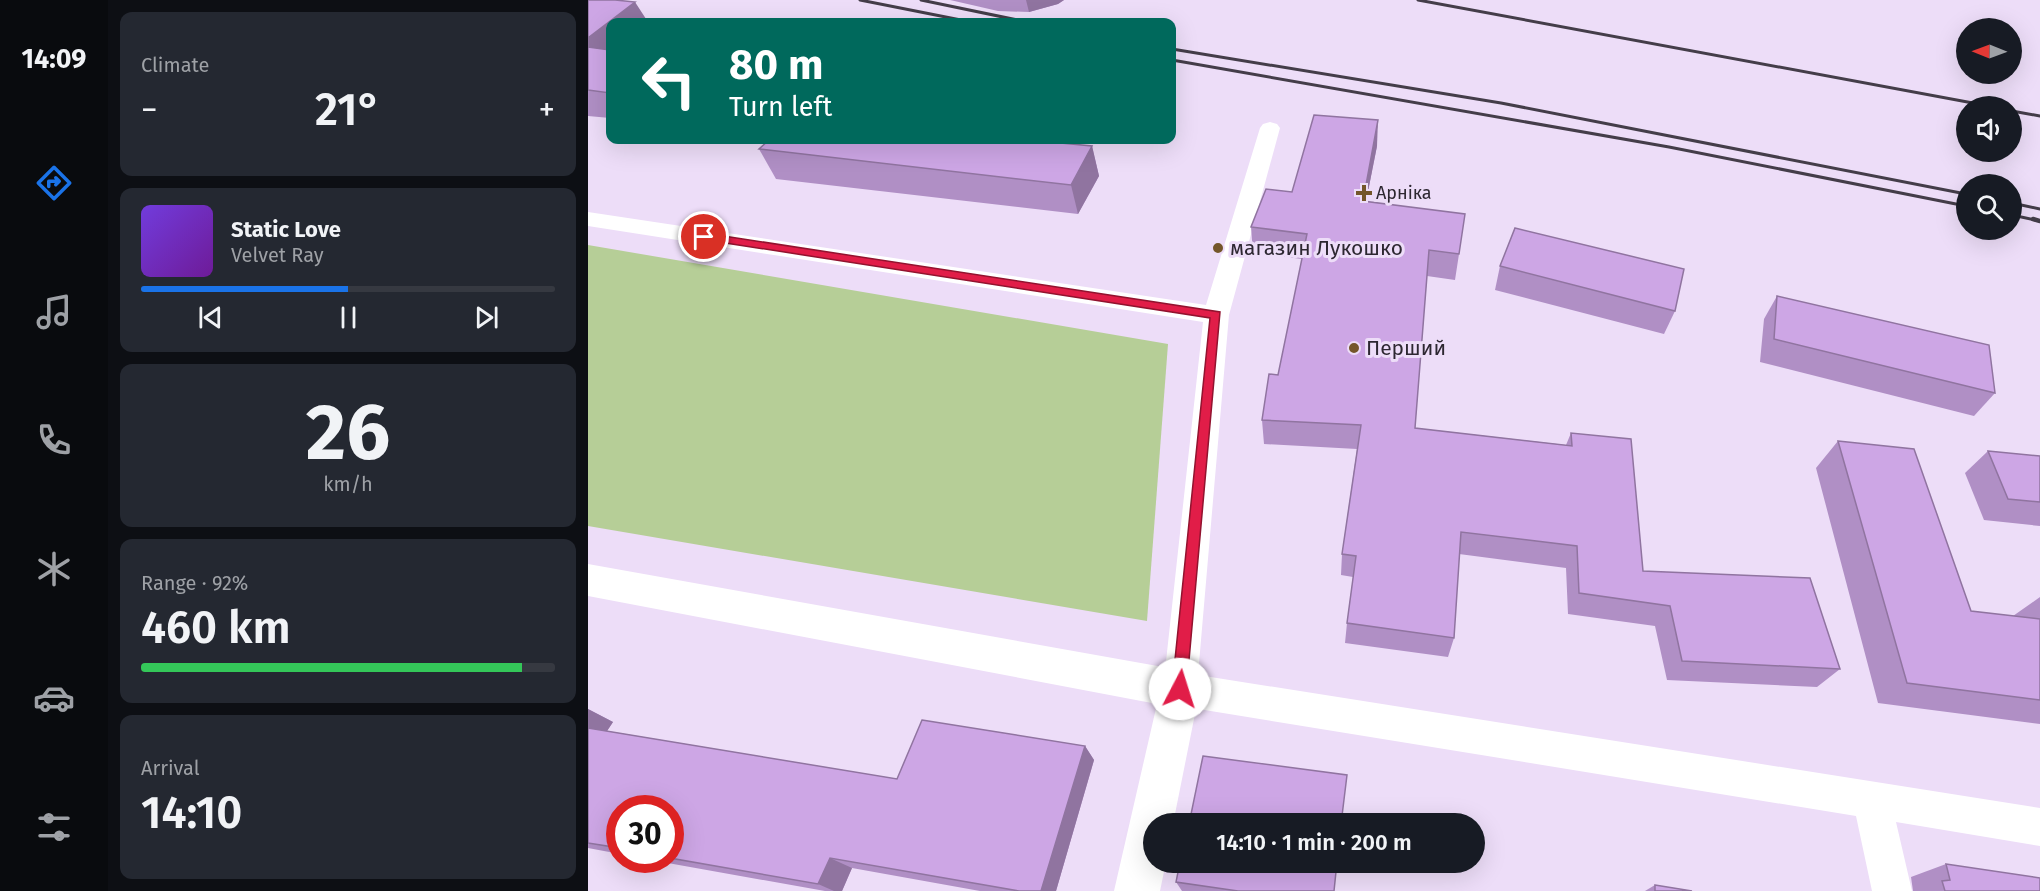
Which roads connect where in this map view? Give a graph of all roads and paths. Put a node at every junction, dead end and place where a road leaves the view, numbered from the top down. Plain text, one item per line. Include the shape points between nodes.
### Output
1 (1270, 128) dead end
2 (588, 219) edge
3 (1216, 315) junction
4 (588, 580) edge
5 (1180, 689) junction
6 (1872, 801) junction
7 (2040, 826) edge
8 (1137, 891) edge
9 (1892, 891) edge

1 - 3 street
2 - 3 street
3 - 5 street
4 - 5 street
5 - 6 street
5 - 8 street
6 - 7 street
6 - 9 street

